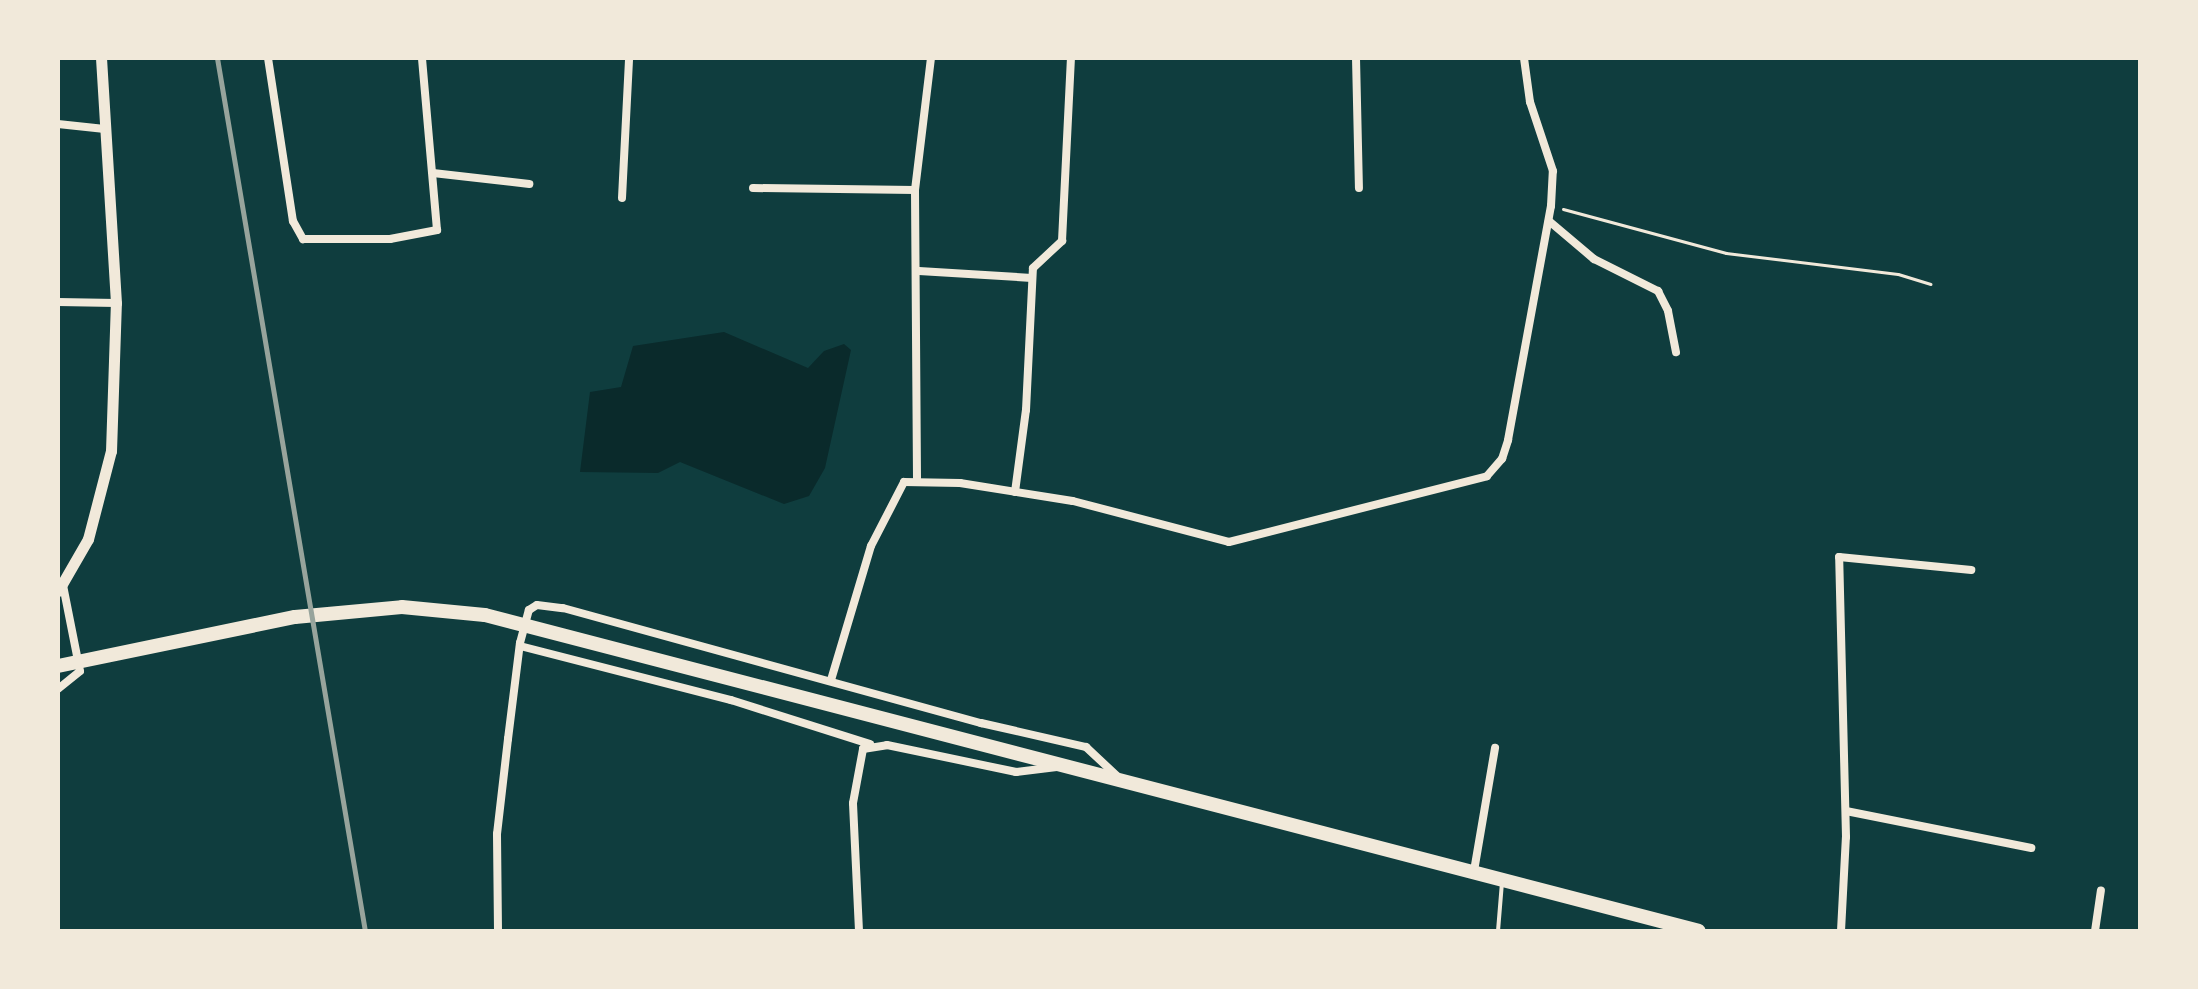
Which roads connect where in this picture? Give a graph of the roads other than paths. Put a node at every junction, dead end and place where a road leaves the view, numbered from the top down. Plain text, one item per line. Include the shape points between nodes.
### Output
1 (101, 58) edge
2 (268, 58) edge
3 (422, 58) edge
4 (629, 58) edge
5 (931, 58) edge
6 (1071, 58) edge
7 (1356, 58) edge
8 (1524, 58) edge
9 (58, 124) edge
10 (105, 129) junction
11 (433, 173) junction
12 (529, 184) dead end
13 (753, 188) dead end
14 (1359, 188) dead end
15 (915, 190) junction
16 (622, 198) dead end
17 (1549, 221) junction
18 (919, 271) junction
19 (1032, 278) junction
20 (58, 302) edge
21 (116, 303) junction
22 (1676, 352) dead end
23 (917, 478) junction
24 (1015, 492) junction
25 (1971, 570) dead end
26 (60, 588) edge
27 (520, 646) junction
28 (58, 666) edge
29 (831, 680) junction
30 (58, 689) edge
31 (870, 744) junction
32 (1495, 748) dead end
33 (1070, 765) junction
34 (1117, 776) junction
35 (1846, 811) junction
36 (2031, 848) dead end
37 (1474, 871) junction
38 (1502, 878) junction
39 (2101, 890) dead end
40 (498, 931) edge
41 (859, 931) edge
42 (1498, 931) edge
43 (1699, 931) edge
44 (1841, 931) edge
45 (2095, 931) edge

1 - 10 street
2 - 11 street via 293,221 303,239 428,235 437,230
3 - 11 street
4 - 16 street
5 - 15 street
6 - 19 street via 1062,241 1034,263
7 - 14 street
8 - 17 street via 1530,102 1553,171
9 - 10 street
10 - 21 street
11 - 12 street
13 - 15 street
15 - 18 street
17 - 22 street via 1594,259 1658,291
17 - 24 street via 1508,440 1502,459 1473,483 1229,542
18 - 19 street
18 - 23 street
19 - 24 street via 1026,410
20 - 21 street
21 - 26 street via 107,484 88,539
23 - 24 street
23 - 29 street via 899,488 871,546
25 - 35 street via 1839,557
26 - 30 street via 80,671
27 - 29 street via 529,610 563,608
27 - 31 street via 731,700
27 - 40 street via 497,834
28 - 33 main road via 295,617 402,607 485,615
29 - 34 street via 1086,747
31 - 33 street via 1016,772
31 - 41 street via 858,758 854,781
32 - 37 street
33 - 34 main road
34 - 37 main road
35 - 36 street
35 - 44 street
37 - 38 main road
38 - 42 lane
38 - 43 main road
39 - 45 street

